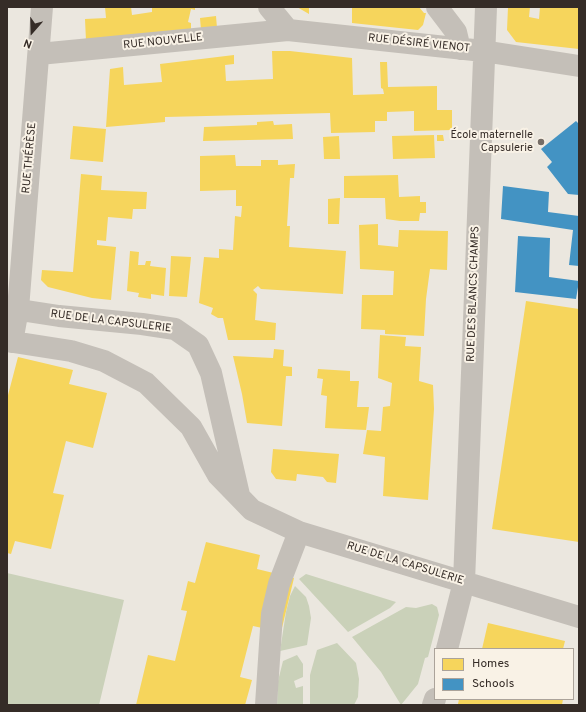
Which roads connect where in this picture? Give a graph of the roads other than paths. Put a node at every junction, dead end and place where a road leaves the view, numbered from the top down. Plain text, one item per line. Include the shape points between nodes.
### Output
1 (42, 7) edge
2 (269, 7) edge
3 (437, 7) edge
4 (486, 7) edge
5 (288, 30) junction
6 (460, 49) junction
7 (483, 51) junction
8 (39, 54) junction
9 (579, 66) edge
10 (12, 309) edge
11 (10, 342) edge
12 (239, 496) junction
13 (299, 532) junction
14 (464, 582) junction
15 (579, 617) edge
16 (447, 648) edge
17 (266, 705) edge

1 - 8 street, RUE THÉRÈSE
2 - 5 street
3 - 6 street via 456,32
4 - 7 street, RUE DES BLANCS CHAMPS
5 - 6 street, RUE DÉSIRÉ VIENOT
5 - 8 street, RUE NOUVELLE
6 - 7 street, RUE DÉSIRÉ VIENOT
7 - 9 street, RUE DÉSIRÉ VIENOT
7 - 14 street, RUE DES BLANCS CHAMPS
8 - 10 street, RUE THÉRÈSE
10 - 11 street, RUE THÉRÈSE
10 - 12 street, RUE DE LA CAPSULERIE via 175,329 198,345 211,373
11 - 12 street, RUE DE LA CAPSULERIE via 71,351 104,361 146,384 191,427 218,475
12 - 13 street, RUE DE LA CAPSULERIE via 252,510
13 - 14 street, RUE DE LA CAPSULERIE
13 - 17 street via 279,584 272,614
14 - 15 street, RUE DE LA CAPSULERIE
14 - 16 street, RUE DES BLANCS CHAMPS

